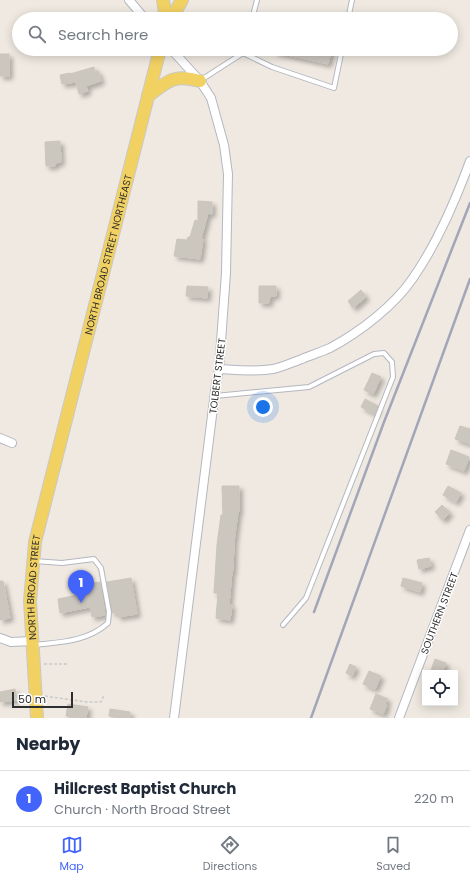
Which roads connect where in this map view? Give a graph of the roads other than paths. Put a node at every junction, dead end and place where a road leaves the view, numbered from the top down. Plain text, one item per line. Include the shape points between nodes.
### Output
1 (129, 0) edge
2 (163, 0) edge
3 (182, 0) edge
4 (257, 0) edge
5 (352, 0) edge
6 (139, 12) edge
7 (165, 12) edge
8 (176, 12) edge
9 (254, 12) edge
10 (349, 12) edge
11 (158, 56) edge
12 (177, 56) edge
13 (237, 56) edge
14 (253, 56) edge
15 (341, 56) edge
16 (200, 81) junction
17 (148, 96) junction
18 (470, 161) edge
19 (219, 369) junction
20 (214, 396) junction
21 (0, 438) edge
22 (12, 443) dead end
23 (55, 459) joint
24 (470, 530) edge
25 (33, 561) junction
26 (283, 625) dead end
27 (0, 638) edge
28 (33, 643) junction
29 (36, 718) edge
30 (174, 718) edge
31 (399, 718) edge

1 - 6 street
2 - 7 main road
3 - 8 main road
4 - 9 lane
5 - 10 lane
11 - 17 main road, NORTH BROAD STREET NORTHEAST
12 - 16 street, TOLBERT STREET
13 - 16 lane
14 - 15 lane via 272,67 334,88
16 - 17 main road via 186,77 174,79
16 - 19 street, TOLBERT STREET via 211,98 224,145 228,174 226,273
17 - 23 main road, NORTH BROAD STREET NORTHEAST
18 - 19 street via 440,233 414,278 395,301 357,331 330,348 274,368 250,371
19 - 20 street, TOLBERT STREET
20 - 26 lane via 309,387 374,354 384,353 392,362 393,376 306,598
20 - 30 street, TOLBERT STREET
21 - 22 street
23 - 25 main road, NORTH BROAD STREET via 35,542
24 - 31 street, SOUTHERN STREET
25 - 28 main road, NORTH BROAD STREET via 30,601
25 - 28 lane via 62,563 94,559 101,568 108,612 108,623 82,639
27 - 28 street via 11,642
28 - 29 main road, NORTH BROAD STREET

